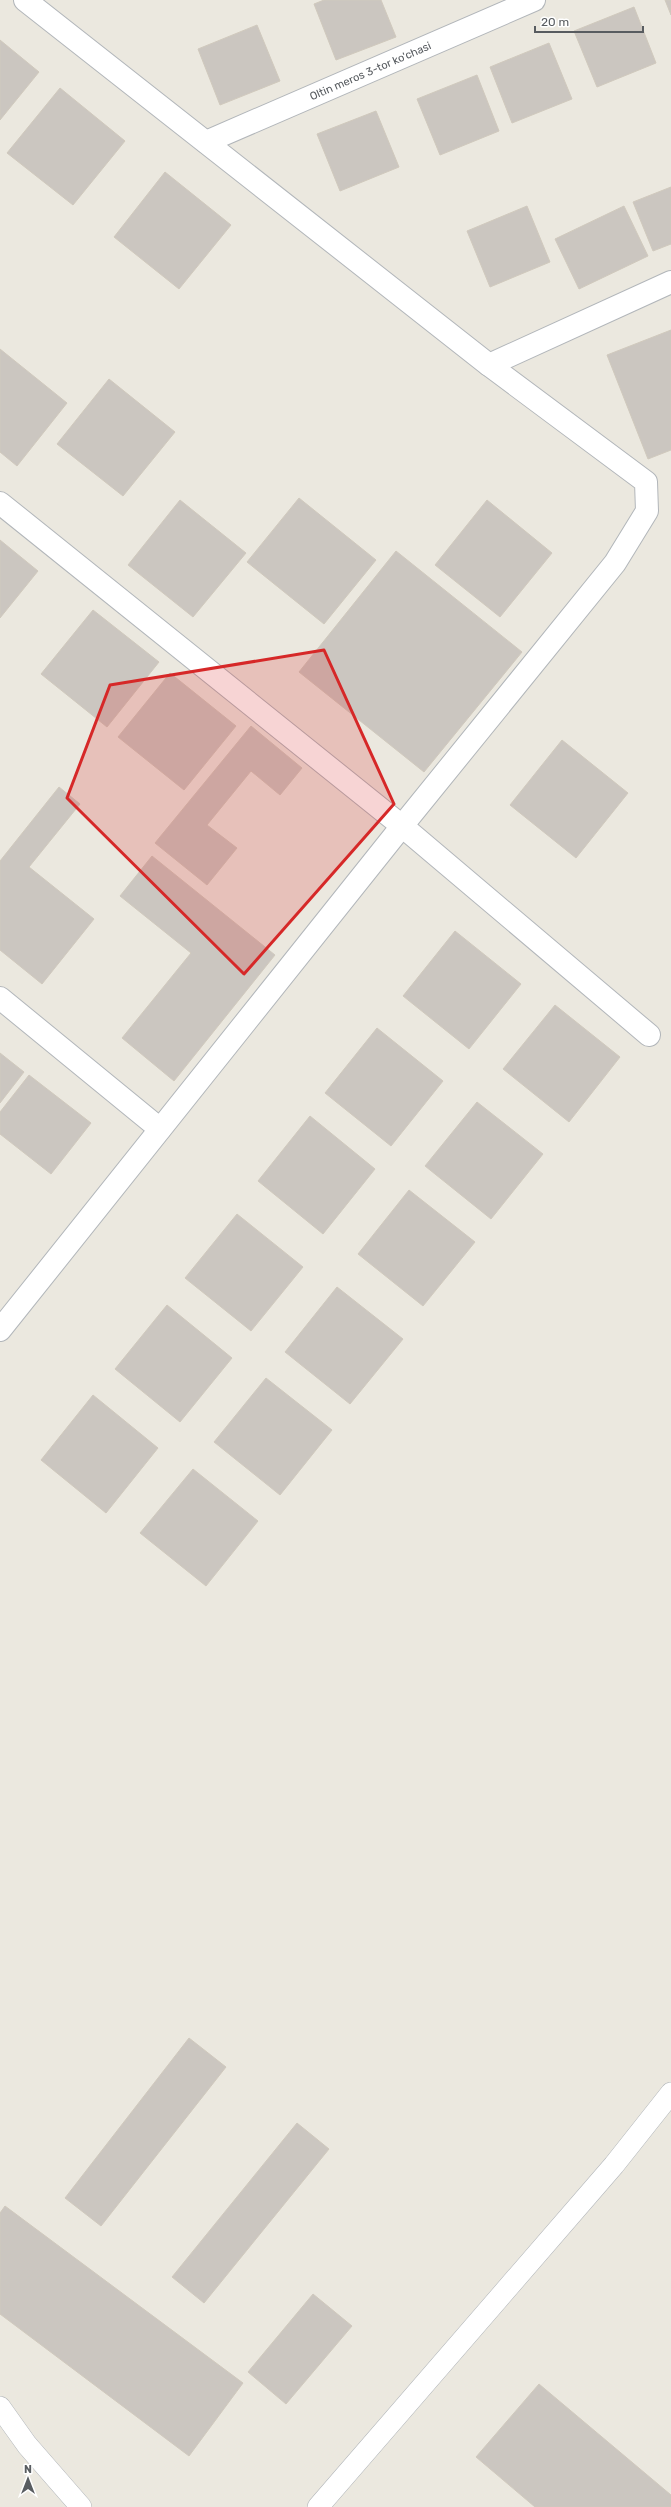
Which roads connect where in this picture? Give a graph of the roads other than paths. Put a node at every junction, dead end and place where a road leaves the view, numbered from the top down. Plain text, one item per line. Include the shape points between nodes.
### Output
1 (25, 0) edge
2 (534, 0) edge
3 (206, 142) junction
4 (671, 282) edge
5 (489, 365) junction
6 (0, 503) edge
7 (402, 826) junction
8 (0, 998) edge
9 (649, 1035) dead end
10 (160, 1129) junction
11 (0, 1330) edge
12 (671, 2093) edge
13 (0, 2407) edge
14 (81, 2507) edge
15 (318, 2507) edge

1 - 3 street
2 - 3 street, Oltin meros 3-tor ko'chasi
3 - 5 street
4 - 5 street
5 - 7 street via 646,482 647,511 615,563
6 - 7 street
7 - 9 street
7 - 10 street
8 - 10 street
10 - 11 street
12 - 15 lane via 614,2166
13 - 14 lane via 28,2445

